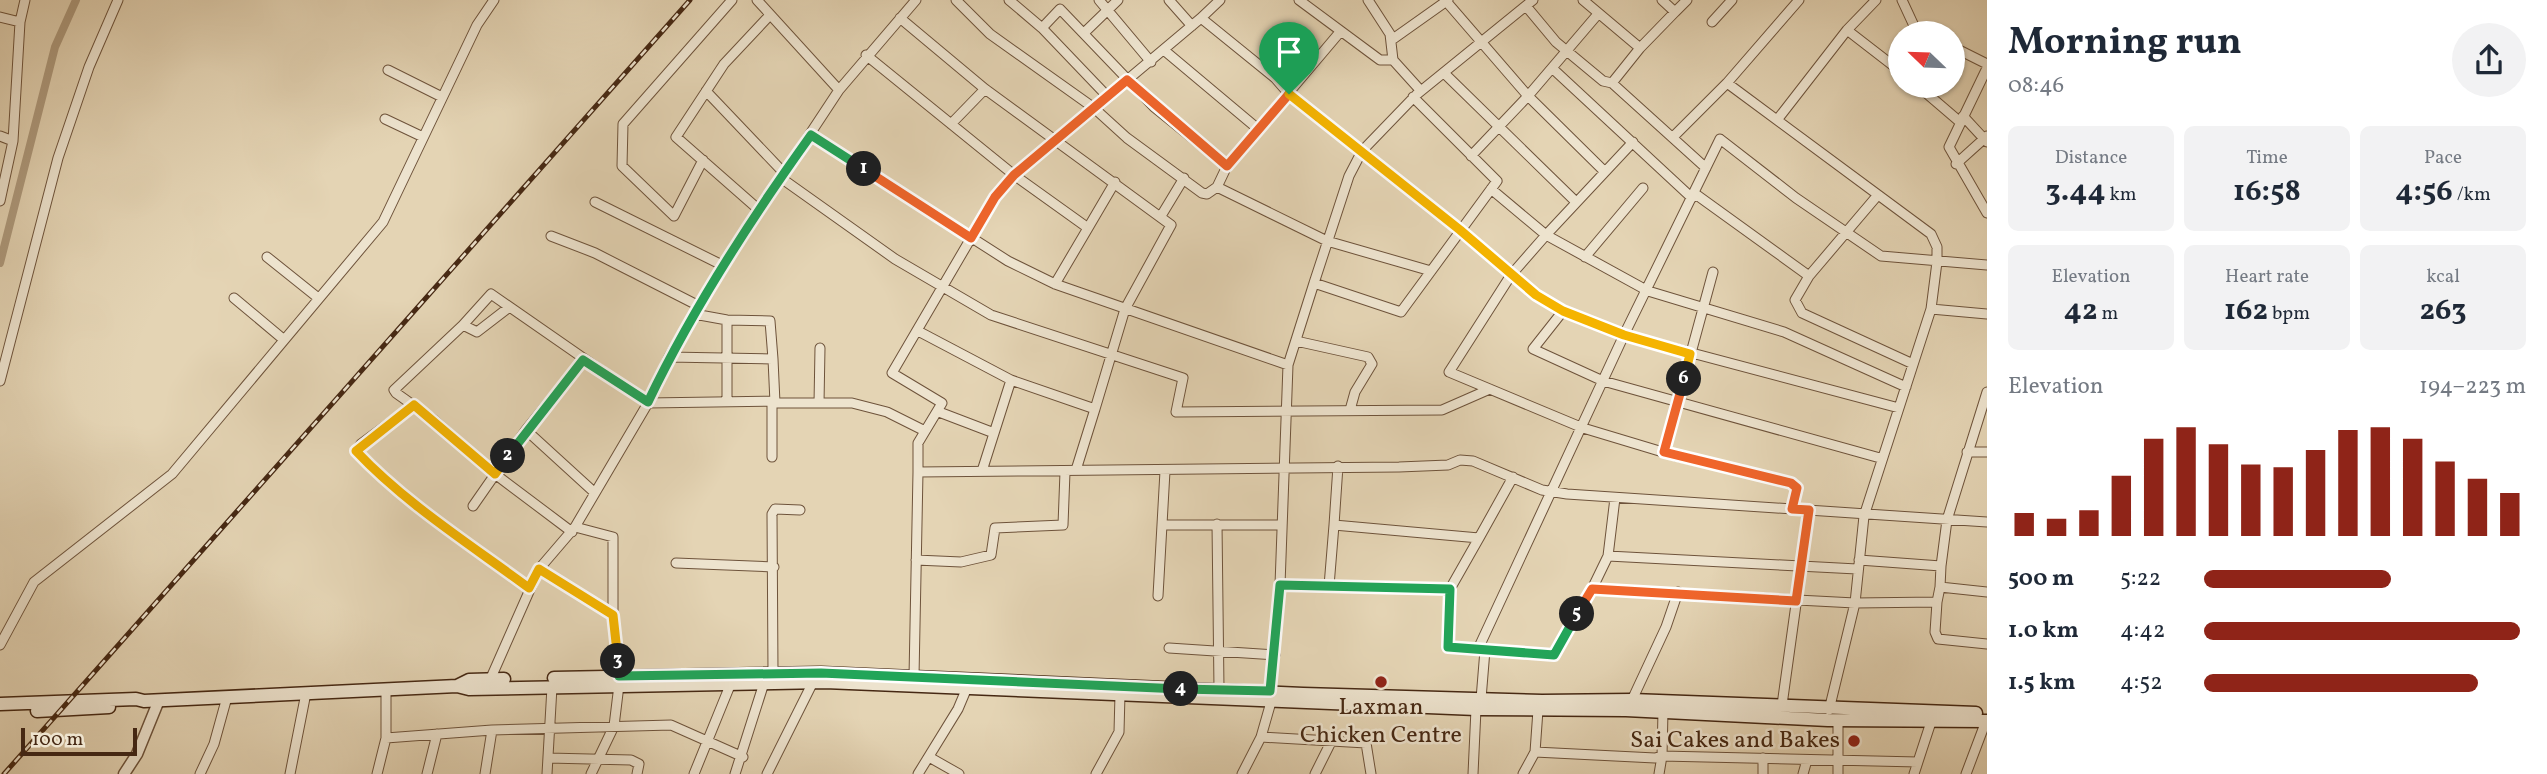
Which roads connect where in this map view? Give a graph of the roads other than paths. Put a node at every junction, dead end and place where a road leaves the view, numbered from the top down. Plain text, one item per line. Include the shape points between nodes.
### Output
1 (25, 0) edge
2 (117, 0) edge
3 (494, 0) edge
4 (732, 0) edge
5 (757, 0) edge
6 (916, 0) edge
7 (956, 0) edge
8 (1009, 0) edge
9 (1099, 0) edge
10 (1118, 0) edge
11 (1169, 0) edge
12 (1220, 0) edge
13 (1299, 0) edge
14 (1368, 0) edge
15 (1583, 0) edge
16 (1662, 0) edge
17 (1686, 0) edge
18 (1732, 0) edge
19 (1799, 0) edge
20 (1875, 0) edge
21 (1902, 0) edge
22 (1446, 1) edge
23 (1530, 3) edge
24 (1108, 10) junction
25 (1675, 12) junction
26 (1598, 14) junction
27 (770, 15) junction
28 (0, 17) edge
29 (900, 18) junction
30 (1201, 18) junction
31 (1912, 21) edge
32 (20, 22) junction
33 (1712, 22) dead end
34 (1192, 26) junction
35 (1042, 28) junction
36 (1847, 30) junction
37 (1085, 32) junction
38 (1340, 32) junction
39 (1392, 38) junction
40 (1479, 42) junction
41 (1640, 48) junction
42 (1569, 50) junction
43 (1165, 51) junction
44 (1965, 54) edge
45 (866, 55) junction
46 (1390, 61) junction
47 (1151, 62) junction
48 (1888, 62) edge
49 (1987, 66) edge
50 (1552, 68) junction
51 (388, 70) dead end
52 (1444, 73) junction
53 (1127, 80) junction
54 (1612, 83) junction
55 (1727, 83) junction
56 (985, 89) junction
57 (839, 90) junction
58 (706, 92) junction
59 (1289, 94) junction
60 (1417, 94) junction
61 (1528, 96) junction
62 (442, 97) junction
63 (1108, 97) junction
64 (1934, 98) edge
65 (1094, 108) junction
66 (386, 119) dead end
67 (1961, 119) junction
68 (1777, 120) junction
69 (951, 124) junction
70 (1258, 128) junction
71 (1500, 128) junction
72 (811, 135) junction
73 (0, 136) edge
74 (1674, 136) junction
75 (423, 137) junction
76 (1986, 139) edge
77 (1054, 140) junction
78 (13, 141) junction
79 (1633, 142) junction
80 (1362, 151) junction
81 (1471, 156) junction
82 (703, 160) junction
83 (1956, 164) junction
84 (1227, 166) junction
85 (1706, 168) junction
86 (1604, 171) junction
87 (782, 175) junction
88 (1014, 175) junction
89 (1184, 178) junction
90 (1115, 182) junction
91 (1217, 187) junction
92 (1643, 188) dead end
93 (1491, 189) junction
94 (1693, 195) junction
95 (1877, 196) junction
96 (0, 201) edge
97 (1575, 201) junction
98 (595, 202) dead end
99 (758, 209) junction
100 (1987, 213) edge
101 (1161, 216) junction
102 (1088, 228) junction
103 (1460, 230) junction
104 (1546, 235) junction
105 (1847, 235) junction
106 (551, 236) dead end
107 (971, 238) junction
108 (1327, 241) junction
109 (267, 257) dead end
110 (1585, 257) junction
111 (1937, 262) junction
112 (1987, 265) edge
113 (724, 266) junction
114 (1431, 271) junction
115 (1713, 272) dead end
116 (1511, 275) junction
117 (1809, 276) junction
118 (1314, 283) junction
119 (1055, 284) junction
120 (943, 285) junction
121 (1648, 291) junction
122 (234, 298) dead end
123 (317, 298) junction
124 (508, 308) junction
125 (1702, 308) junction
126 (1125, 309) junction
127 (1931, 309) junction
128 (696, 310) junction
129 (1563, 311) junction
130 (1987, 314) edge
131 (727, 320) junction
132 (464, 325) junction
133 (918, 331) junction
134 (1624, 335) junction
135 (283, 339) junction
136 (1296, 341) junction
137 (820, 348) dead end
138 (1110, 354) junction
139 (1690, 354) junction
140 (669, 357) junction
141 (727, 358) junction
142 (773, 359) junction
143 (583, 360) junction
144 (1288, 365) junction
145 (1913, 365) junction
146 (1011, 380) junction
147 (0, 381) edge
148 (1603, 381) junction
149 (1906, 387) junction
150 (1490, 388) junction
151 (1987, 392) edge
152 (648, 402) junction
153 (727, 402) junction
154 (819, 403) junction
155 (1678, 403) junction
156 (414, 405) junction
157 (1899, 408) junction
158 (1095, 409) junction
159 (1286, 410) junction
160 (1350, 410) junction
161 (939, 411) junction
162 (1583, 428) junction
163 (526, 430) junction
164 (925, 431) junction
165 (993, 433) junction
166 (1664, 452) junction
167 (1967, 452) junction
168 (1987, 452) edge
169 (772, 457) dead end
170 (1881, 458) junction
171 (1284, 466) junction
172 (1338, 466) junction
173 (1076, 470) junction
174 (982, 471) junction
175 (1165, 471) junction
176 (918, 472) junction
177 (1065, 472) junction
178 (495, 474) junction
179 (1513, 477) junction
180 (1553, 492) junction
181 (596, 493) junction
182 (1615, 498) junction
183 (473, 506) dead end
184 (1792, 509) junction
185 (800, 510) dead end
186 (1809, 510) junction
187 (1864, 516) junction
188 (1947, 520) junction
189 (1987, 522) edge
190 (1217, 524) junction
191 (1280, 525) junction
192 (1334, 525) junction
193 (1162, 526) junction
194 (573, 530) junction
195 (1479, 538) junction
196 (1608, 556) junction
197 (916, 560) junction
198 (676, 564) dead end
199 (1800, 565) junction
200 (1858, 565) junction
201 (1941, 566) junction
202 (774, 567) junction
203 (539, 569) junction
204 (1280, 585) junction
205 (1329, 586) junction
206 (1940, 587) junction
207 (529, 588) junction
208 (1450, 589) junction
209 (1592, 589) junction
210 (1678, 592) junction
211 (1987, 592) edge
212 (1158, 596) dead end
213 (1796, 601) junction
214 (1937, 602) junction
215 (1855, 603) junction
216 (613, 615) junction
217 (1987, 644) edge
218 (0, 645) edge
219 (1169, 648) dead end
220 (1482, 649) junction
221 (1220, 651) junction
222 (1275, 655) junction
223 (773, 672) junction
224 (914, 677) junction
225 (489, 680) junction
226 (619, 680) junction
227 (764, 682) junction
228 (813, 682) junction
229 (731, 683) junction
230 (457, 686) junction
231 (552, 687) junction
232 (386, 689) junction
233 (966, 690) junction
234 (1219, 690) junction
235 (306, 693) junction
236 (1120, 694) junction
237 (227, 697) junction
238 (1271, 697) junction
239 (159, 700) junction
240 (144, 701) junction
241 (1632, 701) junction
242 (0, 704) edge
243 (1479, 704) junction
244 (1782, 705) junction
245 (1538, 710) junction
246 (1663, 711) junction
247 (0, 712) edge
248 (1987, 713) edge
249 (1833, 715) junction
250 (1987, 721) edge
251 (1931, 722) junction
252 (614, 726) junction
253 (549, 729) junction
254 (492, 730) junction
255 (437, 734) junction
256 (1261, 737) junction
257 (386, 738) junction
258 (1332, 740) junction
259 (707, 741) junction
260 (1535, 752) junction
261 (1662, 755) junction
262 (743, 757) junction
263 (929, 757) junction
264 (548, 758) junction
265 (599, 758) junction
266 (1763, 758) junction
267 (1807, 760) junction
268 (1839, 760) junction
269 (1918, 762) junction
270 (124, 774) edge
271 (200, 774) edge
272 (289, 774) edge
273 (377, 774) edge
274 (428, 774) edge
275 (485, 774) edge
276 (547, 774) edge
277 (591, 774) edge
278 (637, 774) edge
279 (694, 774) edge
280 (735, 774) edge
281 (768, 774) edge
282 (918, 774) edge
283 (959, 774) edge
284 (1096, 774) edge
285 (1241, 774) edge
286 (1315, 774) edge
287 (1371, 774) edge
288 (1473, 774) edge
289 (1523, 774) edge
290 (1660, 774) edge
291 (1763, 774) edge
292 (1803, 774) edge
293 (1838, 774) edge
294 (1914, 774) edge
295 (1966, 774) edge

1 - 32 street
2 - 147 street via 58,158
3 - 62 street
4 - 82 street via 623,124 622,166 674,216
5 - 27 street
6 - 29 street
7 - 65 street via 990,34
8 - 35 street
9 - 24 street
10 - 24 street
11 - 34 street
12 - 30 street
13 - 38 street
14 - 39 street
15 - 26 street
16 - 25 street
17 - 25 street
18 - 33 street
19 - 55 street
20 - 36 street
21 - 31 street
22 - 39 street
22 - 40 street
23 - 40 street
23 - 42 street via 1556,42
24 - 37 street
24 - 47 street
25 - 41 street
26 - 41 street
26 - 42 street
27 - 57 street
27 - 58 street via 724,64
28 - 32 street
29 - 45 street
29 - 56 street
30 - 34 street
30 - 59 street
32 - 78 street
34 - 43 street
35 - 37 street via 1060,9
35 - 63 street
36 - 48 street
36 - 68 street
37 - 53 street
38 - 46 street
38 - 59 street
39 - 46 street
40 - 52 street
40 - 61 street
41 - 54 street
42 - 50 street
42 - 54 street via 1603,81
43 - 47 street
43 - 70 street
44 - 49 street
45 - 57 street
45 - 69 street
46 - 60 street
47 - 53 street
49 - 67 street
50 - 61 street
50 - 79 street
51 - 62 street
52 - 60 street
52 - 71 street
53 - 63 street
53 - 84 street
54 - 74 street
55 - 68 street
55 - 74 street
56 - 69 street
56 - 77 street
57 - 72 street
58 - 82 street via 676,137
58 - 87 street
59 - 70 street
59 - 80 street
60 - 80 street
60 - 81 street
61 - 71 street
61 - 86 street
62 - 75 street
63 - 65 street
64 - 67 street
65 - 77 street
65 - 89 street
66 - 75 street
67 - 76 street
67 - 83 street via 1949,147
68 - 95 street
69 - 88 street
70 - 84 street
71 - 81 street
71 - 97 street
72 - 87 street
72 - 107 street
73 - 78 street
74 - 85 street
75 - 123 street via 383,222
76 - 83 street
77 - 88 street
77 - 90 street
78 - 96 street
79 - 86 street
79 - 94 street
80 - 103 street
80 - 108 street
81 - 93 street via 1497,181
82 - 99 street
83 - 100 street
84 - 91 street
85 - 94 street
85 - 105 street via 1720,139
86 - 97 street
87 - 99 street
87 - 120 street via 895,259
88 - 102 street
88 - 107 street
89 - 91 street via 1204,194
89 - 101 street
90 - 101 street
90 - 102 street
91 - 108 street
92 - 110 street
93 - 103 street
93 - 104 street
94 - 117 street
94 - 121 street
95 - 105 street
95 - 111 street via 1931,234
97 - 104 street
98 - 113 street
99 - 113 street
101 - 126 street via 1170,229
102 - 119 street
103 - 114 street
103 - 116 street
104 - 110 street
104 - 116 street
105 - 111 street via 1881,256
105 - 117 street
106 - 128 street via 595,253
107 - 119 street
107 - 120 street
108 - 114 street
108 - 118 street
109 - 123 street
110 - 121 street
111 - 112 street
111 - 127 street
113 - 128 street
114 - 118 street via 1401,312
115 - 125 street
116 - 129 street
116 - 150 street via 1449,372
117 - 145 street via 1795,300 1802,313
118 - 136 street
119 - 126 street
120 - 133 street
120 - 138 street via 991,315
121 - 125 street
121 - 134 street
122 - 135 street
123 - 135 street
124 - 132 street via 477,332
124 - 132 street via 491,294
124 - 143 street via 546,330
125 - 139 street
125 - 149 street via 1784,332
126 - 138 street
126 - 144 street
127 - 130 street
127 - 145 street
128 - 131 street
128 - 140 street
129 - 134 street
129 - 148 street via 1533,349
131 - 141 street
131 - 142 street via 771,321
132 - 156 street via 394,390
133 - 146 street
133 - 161 street via 892,373 942,403
134 - 139 street
134 - 148 street
135 - 218 street via 164,482 34,582
136 - 144 street
136 - 160 street via 1368,356 1372,365
137 - 154 street
138 - 158 street
138 - 159 street via 1183,378 1176,412
139 - 155 street
139 - 157 street
140 - 141 street
140 - 152 street
141 - 142 street
141 - 153 street
142 - 154 street via 775,404
143 - 152 street
143 - 163 street
144 - 159 street
145 - 149 street
146 - 158 street
146 - 165 street
148 - 155 street
148 - 162 street
149 - 157 street
150 - 160 street via 1442,410
150 - 162 street
151 - 167 street
152 - 153 street
152 - 181 street
153 - 169 street via 772,401
154 - 164 street via 870,407
155 - 166 street
155 - 170 street
156 - 178 street
156 - 207 street via 356,451 433,517
157 - 170 street
158 - 173 street
159 - 160 street
159 - 171 street
161 - 164 street
161 - 165 street
162 - 166 street
162 - 180 street
163 - 178 street
163 - 181 street
164 - 176 street via 917,449
165 - 174 street
166 - 184 street via 1791,483 1797,488
167 - 168 street
167 - 188 street
170 - 187 street
171 - 172 street
171 - 175 street
171 - 191 street
172 - 179 street via 1448,465 1460,460
172 - 192 street
173 - 175 street
173 - 177 street
174 - 176 street
174 - 177 street
175 - 193 street
176 - 197 street
177 - 197 street via 1063,525 995,528 991,555 961,562
178 - 183 street
178 - 194 street
179 - 180 street
179 - 195 street
180 - 182 street
180 - 220 street
181 - 194 street
182 - 184 street
182 - 196 street
184 - 186 street
185 - 202 street via 772,512
186 - 187 street
186 - 199 street
187 - 188 street
187 - 200 street
188 - 189 street
188 - 201 street
190 - 191 street
190 - 193 street
190 - 221 street
191 - 204 street
192 - 195 street
192 - 205 street
193 - 212 street
194 - 203 street
194 - 216 street via 613,537
195 - 208 street
196 - 199 street
196 - 209 street
197 - 224 street
198 - 202 street
199 - 200 street
199 - 213 street
200 - 201 street
200 - 215 street
201 - 206 street
202 - 223 street
203 - 207 street
203 - 216 street
204 - 205 street
204 - 222 street
205 - 208 street
206 - 211 street
206 - 214 street
207 - 225 street
208 - 220 street via 1448,647
209 - 210 street
209 - 220 street via 1557,654
210 - 213 street
210 - 241 street
213 - 215 street
213 - 244 street
214 - 215 street
214 - 217 street via 1938,639
215 - 249 street
216 - 226 street
219 - 221 street
220 - 243 street
221 - 222 street
221 - 234 street
222 - 238 street
223 - 224 main road
223 - 226 main road
224 - 234 main road
225 - 226 main road
225 - 230 main road via 469,680
226 - 229 main road
226 - 231 main road
226 - 252 street
227 - 228 main road
227 - 229 main road
227 - 262 street
228 - 233 main road
228 - 281 street
229 - 259 street
230 - 231 main road
230 - 232 main road
231 - 253 street
232 - 235 main road
232 - 257 street
233 - 236 main road
233 - 263 street
234 - 238 main road
235 - 237 main road
235 - 272 street
236 - 238 main road
236 - 284 street via 1119,732
237 - 239 main road
237 - 271 street
238 - 243 main road
238 - 256 street
239 - 240 main road
239 - 270 street
240 - 242 main road
240 - 247 main road via 92,709
241 - 243 main road
241 - 244 main road
243 - 245 main road
243 - 288 street
244 - 249 main road
245 - 246 main road
245 - 260 street
246 - 249 main road
246 - 261 street
248 - 249 main road
249 - 251 main road
249 - 268 street
250 - 251 main road
250 - 295 street
251 - 269 street
252 - 253 street
252 - 259 street via 671,725
252 - 265 street
253 - 254 street
253 - 264 street
254 - 255 street
254 - 275 street
255 - 257 street
255 - 274 street
256 - 258 street
256 - 285 street
257 - 273 street
258 - 286 street
258 - 287 street via 1366,743
259 - 262 street
259 - 279 street
260 - 261 street
260 - 289 street
261 - 266 street
261 - 290 street
262 - 280 street
263 - 282 street
263 - 283 street
264 - 265 street
264 - 276 street
265 - 277 street
265 - 278 street via 631,760 639,764
266 - 267 street
266 - 291 street
267 - 268 street
267 - 292 street
268 - 269 street
268 - 293 street
269 - 294 street

